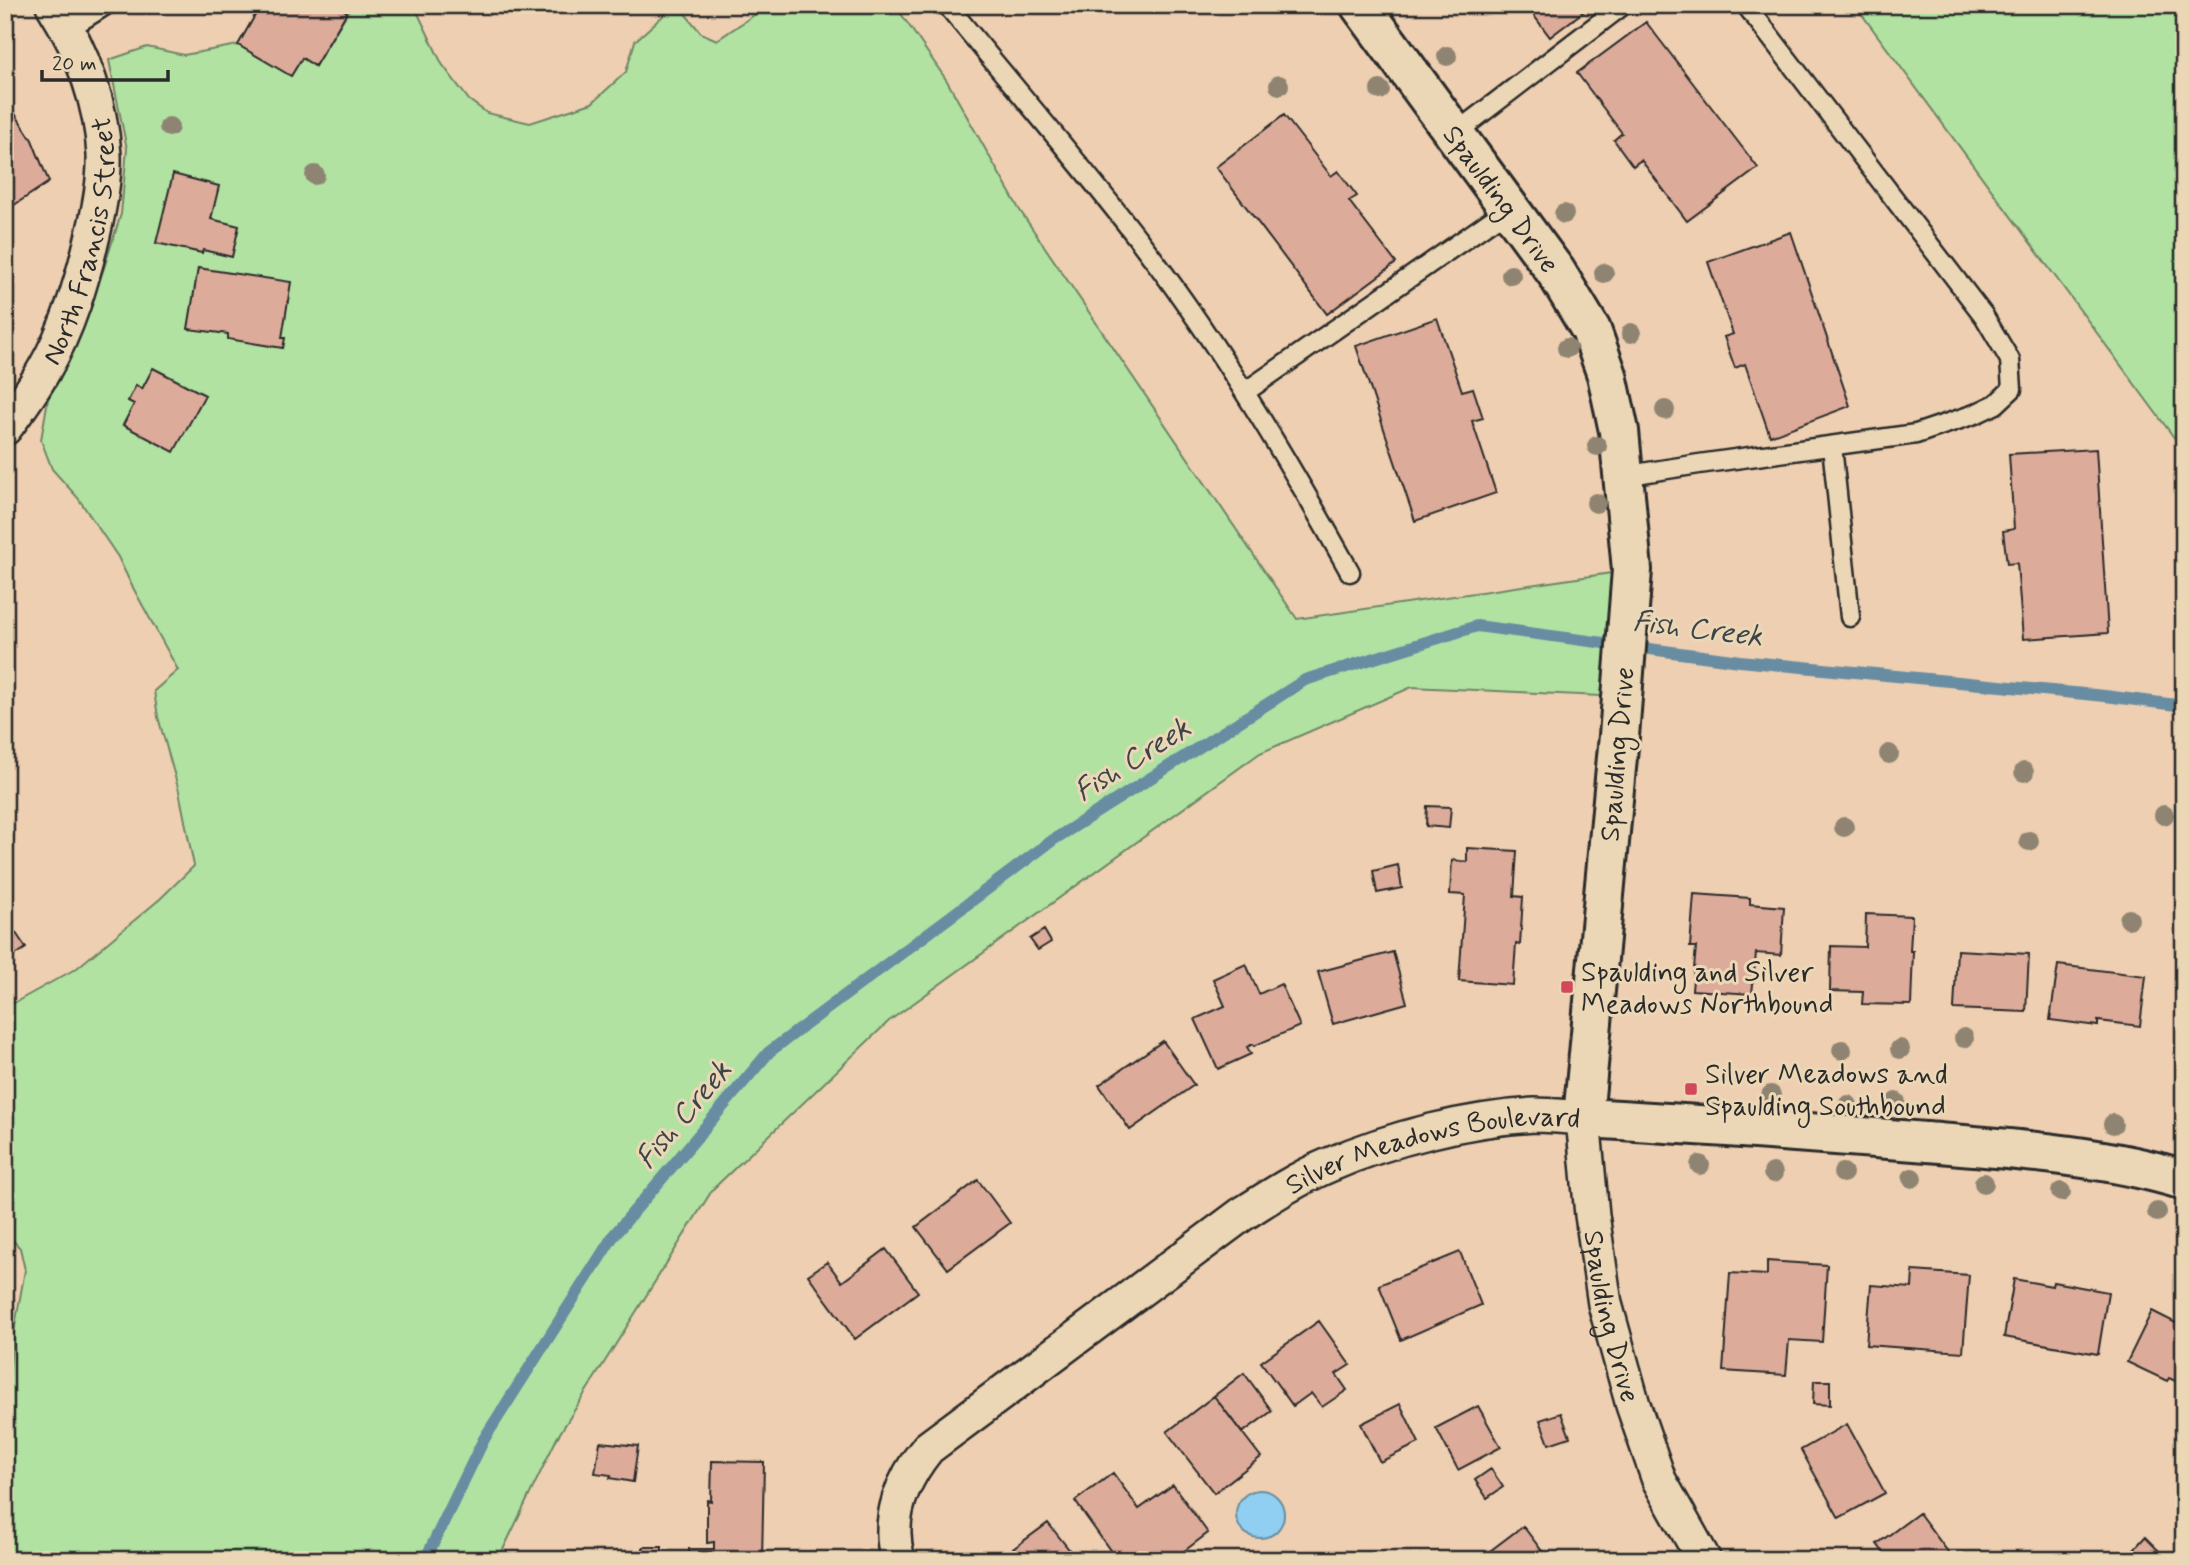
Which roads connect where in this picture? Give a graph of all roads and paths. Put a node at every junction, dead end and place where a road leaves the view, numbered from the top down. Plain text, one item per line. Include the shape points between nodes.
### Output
1 (106, 5) edge
2 (947, 5) edge
3 (1360, 5) edge
4 (1623, 5) edge
5 (1746, 5) edge
6 (61, 17) edge
7 (1453, 135) junction
8 (1508, 209) junction
9 (1245, 392) junction
10 (5, 428) edge
11 (1832, 446) junction
12 (1623, 476) junction
13 (1350, 572) dead end
14 (1850, 617) dead end
15 (1583, 1118) junction
16 (2184, 1180) edge
17 (898, 1560) edge
18 (1704, 1560) edge

1 - 6 lane
2 - 9 lane via 1143,245
3 - 7 street, Spaulding Drive
4 - 7 lane
5 - 11 lane via 1984,316 2010,360 2012,388 1986,409 1916,434
6 - 10 street, North Francis Street via 89,76 99,116 104,158 99,210 67,320 45,369
7 - 8 street, Spaulding Drive
8 - 9 lane
8 - 12 street, Spaulding Drive via 1556,272 1591,330 1607,375
9 - 13 lane
11 - 12 lane
11 - 14 lane
12 - 15 street, Spaulding Drive via 1632,569
15 - 16 street, Silver Meadows Boulevard via 1993,1148 2156,1171
15 - 17 street, Silver Meadows Boulevard via 1536,1115 1431,1132 1373,1148 1283,1188 928,1448 902,1491 895,1519
15 - 18 street, Spaulding Drive via 1605,1304 1659,1480

